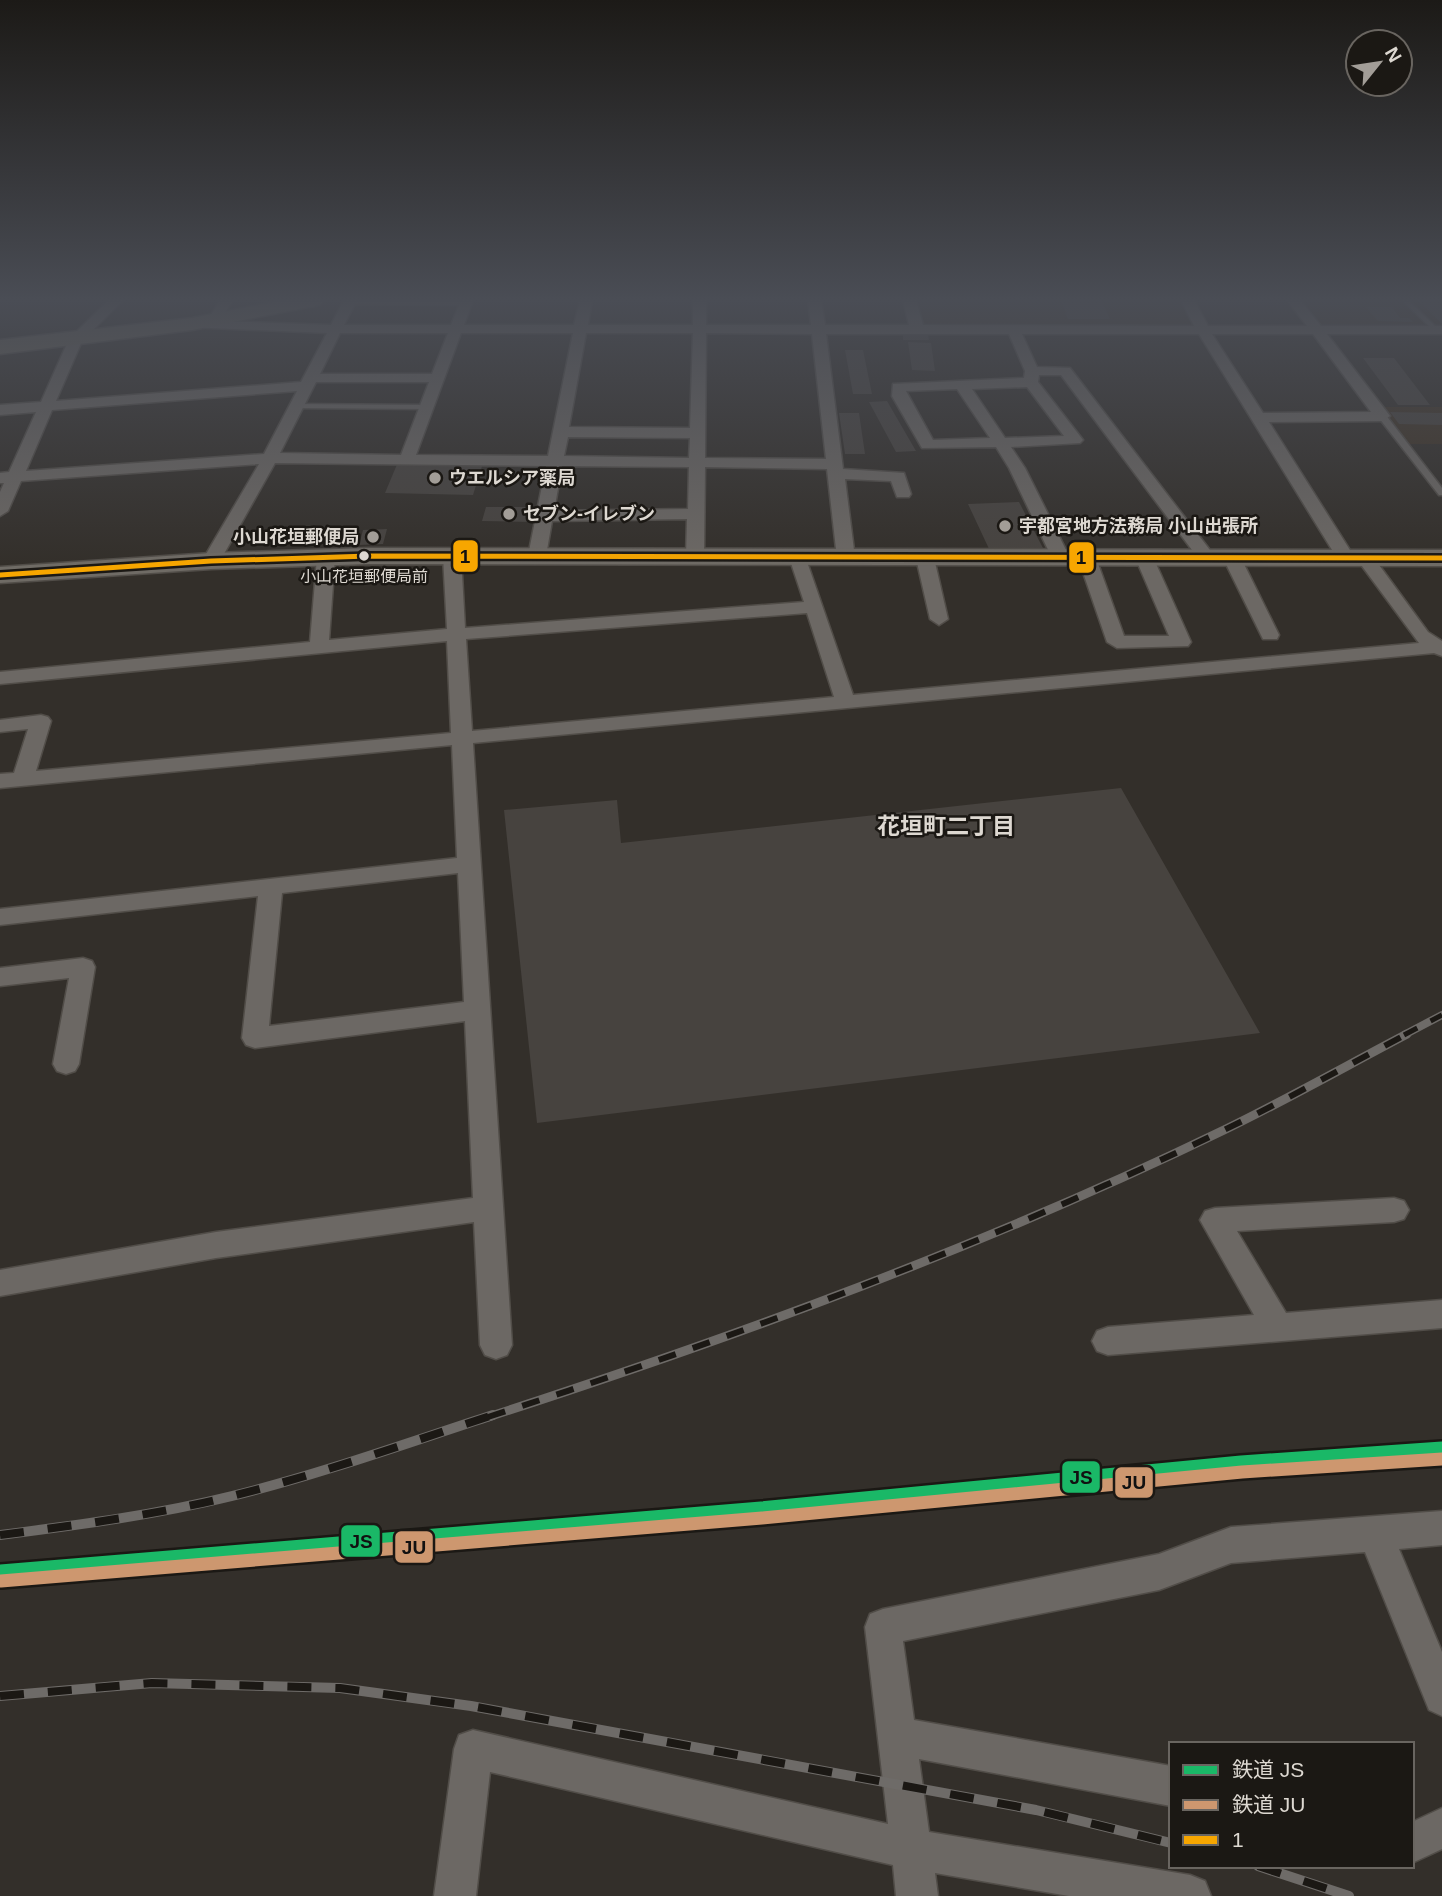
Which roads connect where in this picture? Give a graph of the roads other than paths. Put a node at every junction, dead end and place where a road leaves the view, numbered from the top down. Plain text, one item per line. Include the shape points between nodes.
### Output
1 (55, 388) edge
2 (237, 388) edge
3 (304, 388) edge
4 (434, 388) edge
5 (570, 388) edge
6 (697, 388) edge
7 (826, 388) edge
8 (898, 388) edge
9 (964, 388) edge
10 (1040, 388) edge
11 (1079, 388) edge
12 (1240, 388) edge
13 (1362, 388) edge
14 (47, 406) junction
15 (295, 406) junction
16 (426, 407) junction
17 (0, 410) edge
18 (1382, 416) junction
19 (1259, 418) junction
20 (562, 432) junction
21 (696, 433) junction
22 (1000, 443) junction
23 (270, 458) junction
24 (407, 459) junction
25 (557, 461) junction
26 (695, 463) junction
27 (835, 469) junction
28 (7, 478) edge
29 (1442, 493) edge
30 (903, 494) dead end
31 (0, 510) edge
32 (695, 514) junction
33 (546, 516) junction
34 (452, 556) junction
35 (537, 556) junction
36 (695, 557) junction
37 (798, 557) junction
38 (326, 558) junction
39 (846, 558) junction
40 (925, 558) junction
41 (1061, 558) junction
42 (1087, 558) junction
43 (1144, 558) junction
44 (1219, 558) junction
45 (1356, 558) junction
46 (1442, 558) edge
47 (211, 561) junction
48 (0, 575) edge
49 (815, 607) junction
50 (939, 619) dead end
51 (456, 635) junction
52 (1270, 635) dead end
53 (319, 648) junction
54 (1440, 648) edge
55 (0, 678) edge
56 (845, 701) junction
57 (0, 726) edge
58 (460, 736) junction
59 (23, 778) junction
60 (0, 780) edge
61 (468, 864) junction
62 (271, 886) junction
63 (0, 917) edge
64 (0, 977) edge
65 (477, 1010) junction
66 (66, 1064) dead end
67 (488, 1208) junction
68 (1394, 1210) dead end
69 (0, 1283) edge
70 (1442, 1314) edge
71 (1278, 1328) junction
72 (1108, 1341) dead end
73 (496, 1345) dead end
74 (1442, 1528) edge
75 (1376, 1533) junction
76 (1442, 1697) edge
77 (897, 1736) junction
78 (1169, 1786) edge
79 (1442, 1828) edge
80 (1414, 1842) edge
81 (911, 1849) junction
82 (455, 1896) edge
83 (917, 1896) edge
84 (1190, 1896) edge

1 - 14 street
2 - 14 street
3 - 15 street
4 - 16 street
5 - 20 street
6 - 21 street
7 - 27 street
8 - 22 street via 928,445
9 - 22 street
10 - 22 street via 1074,440
11 - 44 street
12 - 19 street
13 - 18 street
14 - 17 street
14 - 28 street
15 - 16 lane
15 - 23 street
16 - 24 street
18 - 19 street
18 - 29 lane
19 - 45 street
20 - 21 street
20 - 25 street
21 - 26 street
22 - 41 street
23 - 24 street
23 - 28 street
23 - 47 street
24 - 25 street
25 - 26 street
25 - 33 street
26 - 27 street
26 - 32 street
27 - 30 street via 898,476
27 - 39 street
28 - 31 street
32 - 33 street
32 - 36 street
33 - 35 street
34 - 35 main road
34 - 38 main road
34 - 51 street
35 - 36 main road
36 - 37 main road
37 - 39 main road
37 - 49 street
38 - 47 main road
38 - 53 street
39 - 40 main road
40 - 41 main road
40 - 50 street
41 - 42 main road
42 - 43 main road
42 - 43 street via 1117,642 1181,642
43 - 44 main road
44 - 45 main road
44 - 52 street
45 - 46 main road
45 - 54 street via 1421,636
47 - 48 main road
49 - 51 street
49 - 56 street
51 - 53 street
51 - 58 street
53 - 55 street
54 - 56 street
56 - 58 street
57 - 59 street via 41,721
58 - 59 street
58 - 61 street
59 - 60 street
61 - 62 street
61 - 65 street
62 - 63 street
62 - 65 street via 255,1038
64 - 66 street via 83,967
65 - 67 street
67 - 69 street via 216,1245
67 - 73 street
68 - 71 street via 1215,1220
70 - 71 street
71 - 72 street
74 - 75 street
75 - 76 street
75 - 77 street via 1231,1545 1159,1572 883,1627
77 - 78 street
77 - 81 street
79 - 80 street
81 - 82 street via 473,1749
81 - 83 street
81 - 84 street

